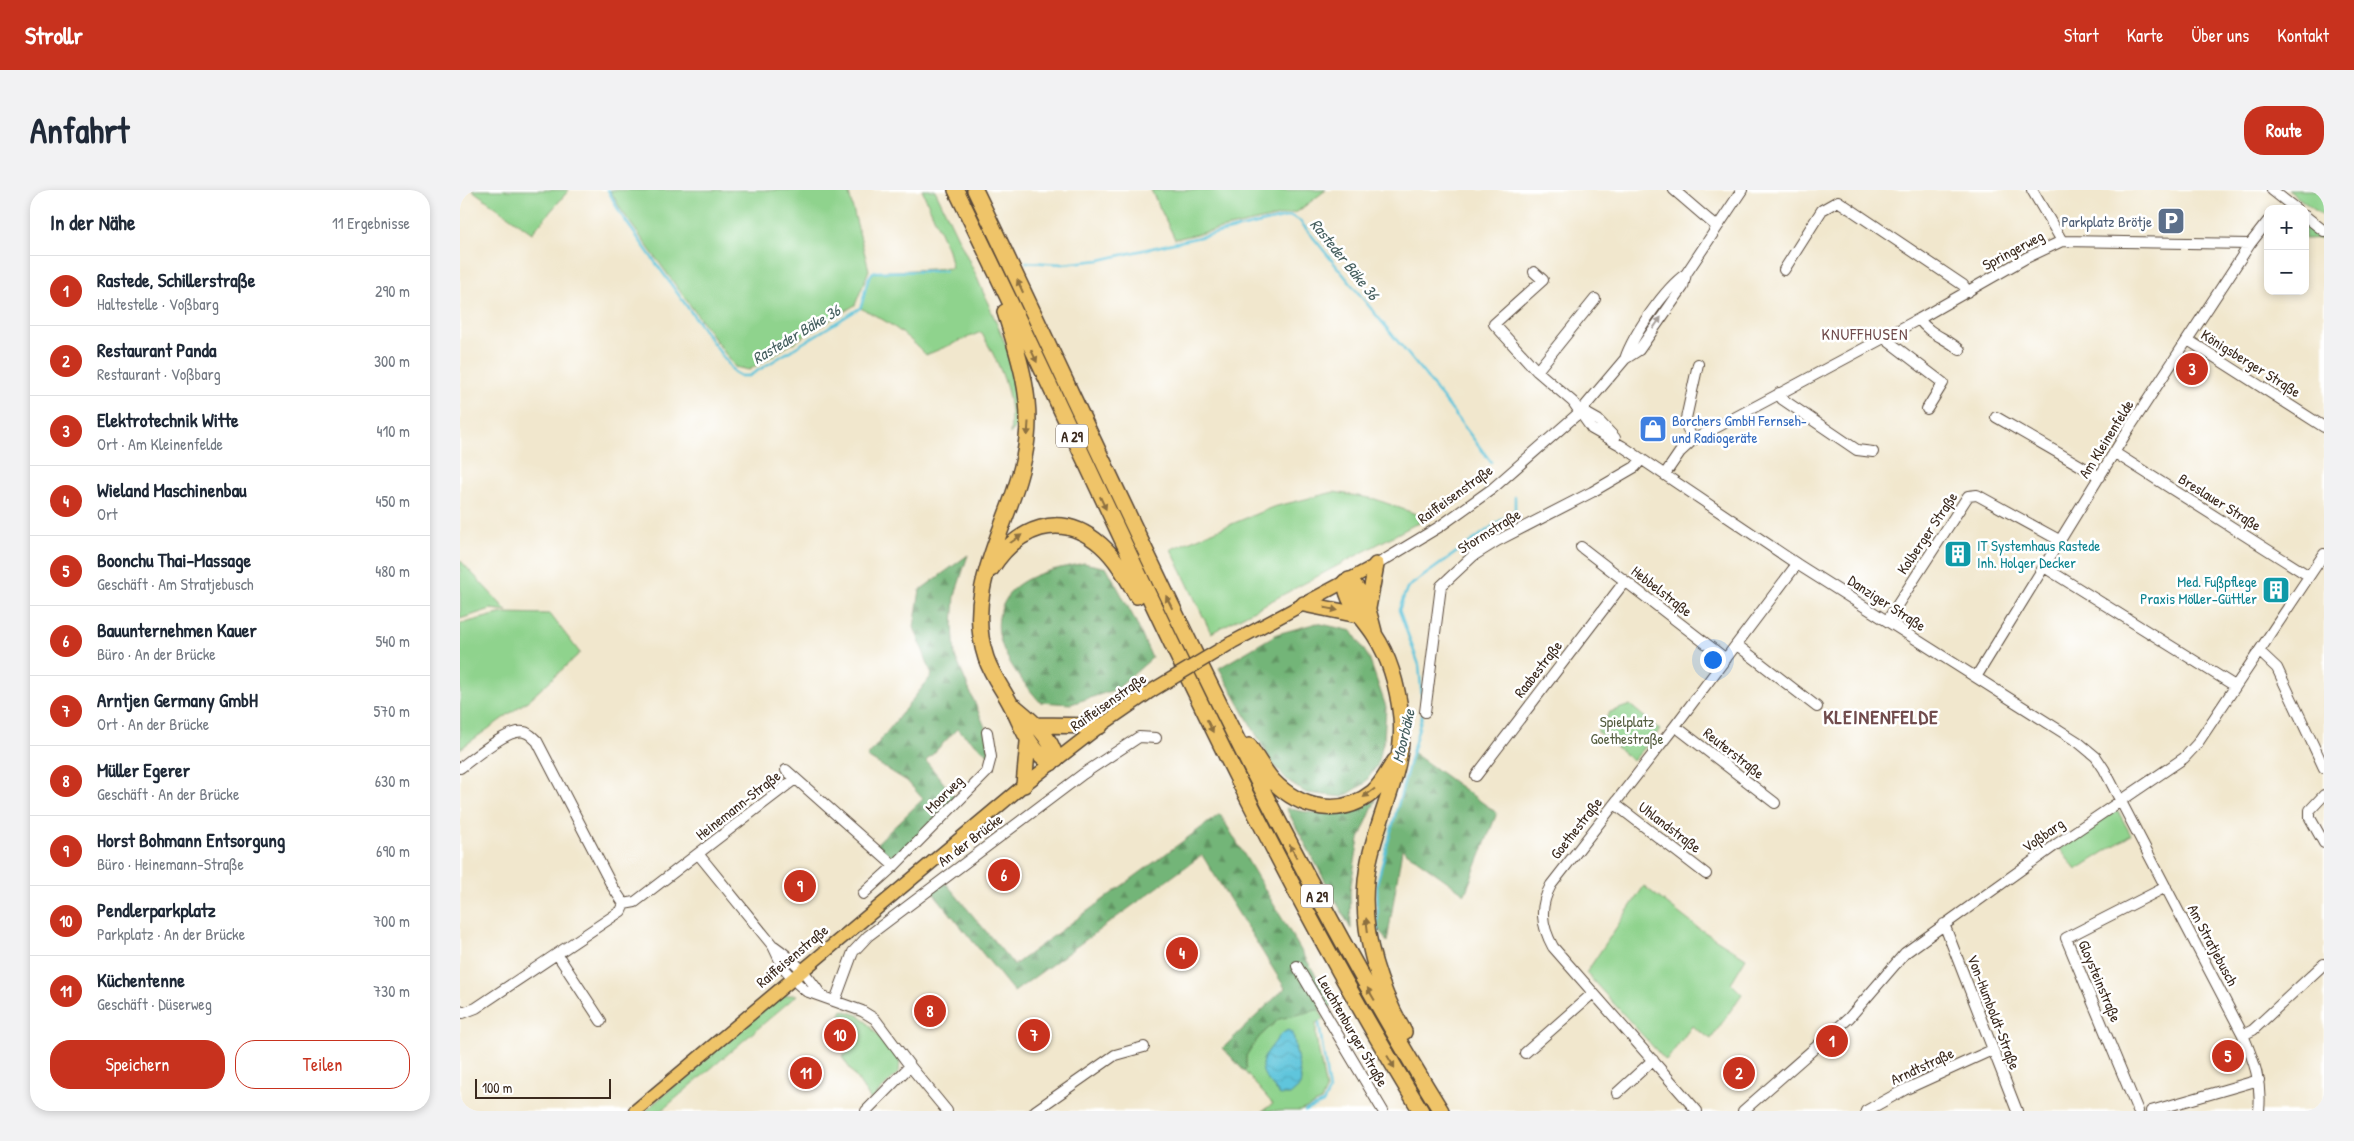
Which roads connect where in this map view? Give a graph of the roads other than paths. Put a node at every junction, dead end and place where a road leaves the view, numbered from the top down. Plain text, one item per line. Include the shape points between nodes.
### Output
1 (956, 190) edge
2 (975, 190) edge
3 (1674, 190) edge
4 (1742, 190) edge
5 (2032, 190) edge
6 (2272, 190) edge
7 (2284, 200) junction
8 (2280, 205) edge
9 (2291, 205) edge
10 (969, 217) junction
11 (2309, 219) edge
12 (2264, 226) edge
13 (1717, 228) junction
14 (2324, 231) edge
15 (2062, 241) junction
16 (2250, 244) junction
17 (1784, 270) dead end
18 (1534, 272) dead end
19 (1968, 292) junction
20 (1595, 299) dead end
21 (1919, 319) junction
22 (1884, 338) junction
23 (2188, 340) junction
24 (1960, 350) dead end
25 (1698, 364) dead end
26 (1537, 372) junction
27 (1779, 393) junction
28 (1927, 409) dead end
29 (1581, 411) junction
30 (1996, 417) dead end
31 (2324, 427) edge
32 (1693, 440) junction
33 (1873, 452) dead end
34 (2115, 453) junction
35 (1642, 459) junction
36 (1665, 474) junction
37 (2100, 477) junction
38 (2059, 540) junction
39 (1580, 546) dead end
40 (2324, 554) edge
41 (1797, 564) junction
42 (1376, 565) junction
43 (2044, 567) junction
44 (2309, 576) junction
45 (986, 577) junction
46 (1347, 581) junction
47 (1625, 581) junction
48 (1304, 604) junction
49 (1363, 611) junction
50 (1887, 621) junction
51 (1737, 645) junction
52 (2260, 652) junction
53 (1726, 659) junction
54 (1205, 676) junction
55 (1976, 677) junction
56 (1189, 682) junction
57 (2235, 686) junction
58 (1011, 704) junction
59 (1818, 708) dead end
60 (1426, 712) dead end
61 (1037, 725) junction
62 (1100, 726) junction
63 (1675, 726) junction
64 (987, 732) dead end
65 (1156, 738) dead end
66 (1028, 742) junction
67 (1399, 756) junction
68 (1054, 761) junction
69 (460, 768) edge
70 (2324, 768) edge
71 (786, 770) dead end
72 (1476, 776) dead end
73 (795, 779) junction
74 (1024, 785) junction
75 (2324, 796) edge
76 (2121, 800) junction
77 (1775, 803) dead end
78 (1615, 804) junction
79 (2324, 842) edge
80 (699, 855) junction
81 (894, 866) junction
82 (1706, 874) dead end
83 (2166, 887) junction
84 (863, 894) dead end
85 (624, 904) junction
86 (1944, 924) junction
87 (558, 954) junction
88 (2324, 964) edge
89 (1297, 966) dead end
90 (797, 973) junction
91 (1592, 994) junction
92 (835, 1001) junction
93 (460, 1011) edge
94 (601, 1020) dead end
95 (2243, 1035) junction
96 (1144, 1047) dead end
97 (1992, 1050) junction
98 (1525, 1054) dead end
99 (1653, 1060) junction
100 (910, 1066) junction
101 (2259, 1080) junction
102 (1617, 1093) dead end
103 (635, 1111) edge
104 (866, 1111) edge
105 (947, 1111) edge
106 (1035, 1111) edge
107 (1383, 1111) edge
108 (1421, 1111) edge
109 (1441, 1111) edge
110 (1451, 1111) edge
111 (1697, 1111) edge
112 (1743, 1111) edge
113 (1866, 1111) edge
114 (2017, 1111) edge
115 (2138, 1111) edge
116 (2151, 1111) edge
117 (2259, 1111) edge

1 - 10 highway, A 29
54 -> 2 highway, A 29
3 - 13 street
4 - 13 street, Raiffeisenstraße
5 - 15 street
6 - 7 street
7 - 8 street
7 - 9 street
10 -> 45 highway via 968,234 1003,307 1019,356 1029,416 1021,476 991,552
10 -> 56 highway, A 29
11 - 14 street
12 - 16 street, Am Kleinenfelde
13 - 29 street, Raiffeisenstraße via 1686,274 1683,287 1639,350 1625,359
15 - 16 street, Springerweg
15 - 19 street, Springerweg
16 - 23 street, Am Kleinenfelde
17 - 19 street via 1822,210 1838,201 1963,285
18 - 26 street, Danziger Straße via 1543,280 1494,324
19 - 21 street, Springerweg
20 - 26 street
21 - 22 street, Springerweg
21 - 24 street via 1928,332 1947,339
22 - 27 street, Springerweg
22 - 28 street via 1943,383
23 - 31 street, Königsberger Straße
23 - 34 street, Am Kleinenfelde
25 - 32 street via 1685,423
26 - 29 street, Danziger Straße
27 - 32 street, Springerweg
27 - 33 street via 1782,399 1857,450
29 - 35 street, Danziger Straße via 1592,429
29 - 42 street, Raiffeisenstraße via 1492,490
30 - 37 street
32 - 36 street, Springerweg
34 - 37 street, Am Kleinenfelde
34 - 44 street, Breslauer Straße
35 - 36 street, Danziger Straße
35 - 60 street, Stormstraße via 1635,467 1592,492 1473,556 1441,586
36 - 41 street, Danziger Straße
37 - 38 street, Am Kleinenfelde
38 - 43 street, Am Kleinenfelde
38 - 50 street, Kolberger Straße via 1977,496 1968,496
39 - 47 street, Hebbelstraße
40 - 44 street, Voßbarg
41 - 50 street, Danziger Straße
41 - 51 street, Goethestraße
42 - 46 main road, Raiffeisenstraße
42 - 49 highway
43 - 55 street, Am Kleinenfelde
43 - 57 street
44 - 52 street, Voßbarg
45 -> 56 highway, A 29 via 1006,547 1032,530 1060,527 1092,538 1125,575 1168,655
45 - 58 highway, A 29 via 979,616 981,639 992,674
46 - 48 main road, Raiffeisenstraße
46 - 49 highway via 1346,592
47 - 53 street, Hebbelstraße
47 - 72 street, Raabestraße
48 -> 49 highway
48 - 62 main road, Raiffeisenstraße, bridge via 1231,642
49 - 67 highway via 1395,680 1401,719
50 - 55 street, Danziger Straße
51 - 53 street, Goethestraße
51 - 59 street
52 - 57 street, Voßbarg
52 - 70 street via 2277,668
53 - 63 street, Goethestraße
67 -> 54 highway, A 29 via 1378,787 1360,800 1335,808 1309,806 1272,780 1249,746 1220,690
109 -> 54 highway, A 29 via 1358,972
55 - 76 street, Danziger Straße via 2087,748 2104,769
56 -> 108 highway, A 29 via 1294,890
57 - 76 street, Voßbarg via 2197,744 2184,758
58 - 61 highway, A 29
58 - 66 highway
61 - 62 highway
61 - 68 highway, A 29 via 1053,749
62 - 68 main road, Raiffeisenstraße
63 - 77 street, Reuterstraße
63 - 78 street, Goethestraße
64 - 81 street, Moorweg via 991,757 987,772
65 - 92 street, An der Brücke via 1139,737 1083,774 868,936 853,952
66 - 68 highway via 1044,758
66 - 74 highway
110 -> 67 highway via 1388,1001 1369,939 1366,886 1369,860 1395,781
68 - 74 main road, Raiffeisenstraße
69 - 85 street via 507,735 524,732 531,735
71 - 73 street
73 - 80 street, Heinemann-Straße
73 - 81 street
74 - 90 main road, Raiffeisenstraße
75 - 79 street via 2310,810 2310,818
76 - 83 street, Am Stratjebusch
76 - 86 street, Voßbarg
78 - 82 street, Uhlandstraße
78 - 91 street, Goethestraße via 1550,885 1542,908 1542,921 1552,947
80 - 85 street, Heinemann-Straße via 634,902
80 - 90 street, Heinemann-Straße via 773,946 793,959
81 - 84 street, Moorweg
83 - 95 street, Am Stratjebusch
83 - 115 street, Gloysteinstraße via 2066,938
85 - 87 street, Heinemann-Straße via 621,911
86 - 97 street, Von-Humboldt-Straße
86 - 112 street, Voßbarg via 1906,953 1849,1018
87 - 93 street, Heinemann-Straße via 476,1008 463,1013
87 - 94 street
88 - 95 street via 2253,1030
89 - 107 street, Leuchtenburger Straße
90 - 92 street via 821,995
90 - 103 main road, Raiffeisenstraße
91 - 98 street
91 - 99 street, Goethestraße
92 - 100 street via 862,1010 875,1019
95 - 101 street, Am Stratjebusch
96 - 106 street via 1115,1055
97 - 113 street, Arndtstraße
97 - 114 street, Von-Humboldt-Straße
99 - 102 street
99 - 111 street, Goethestraße
100 - 104 street
100 - 105 street
101 - 116 street
101 - 117 street, Am Stratjebusch

